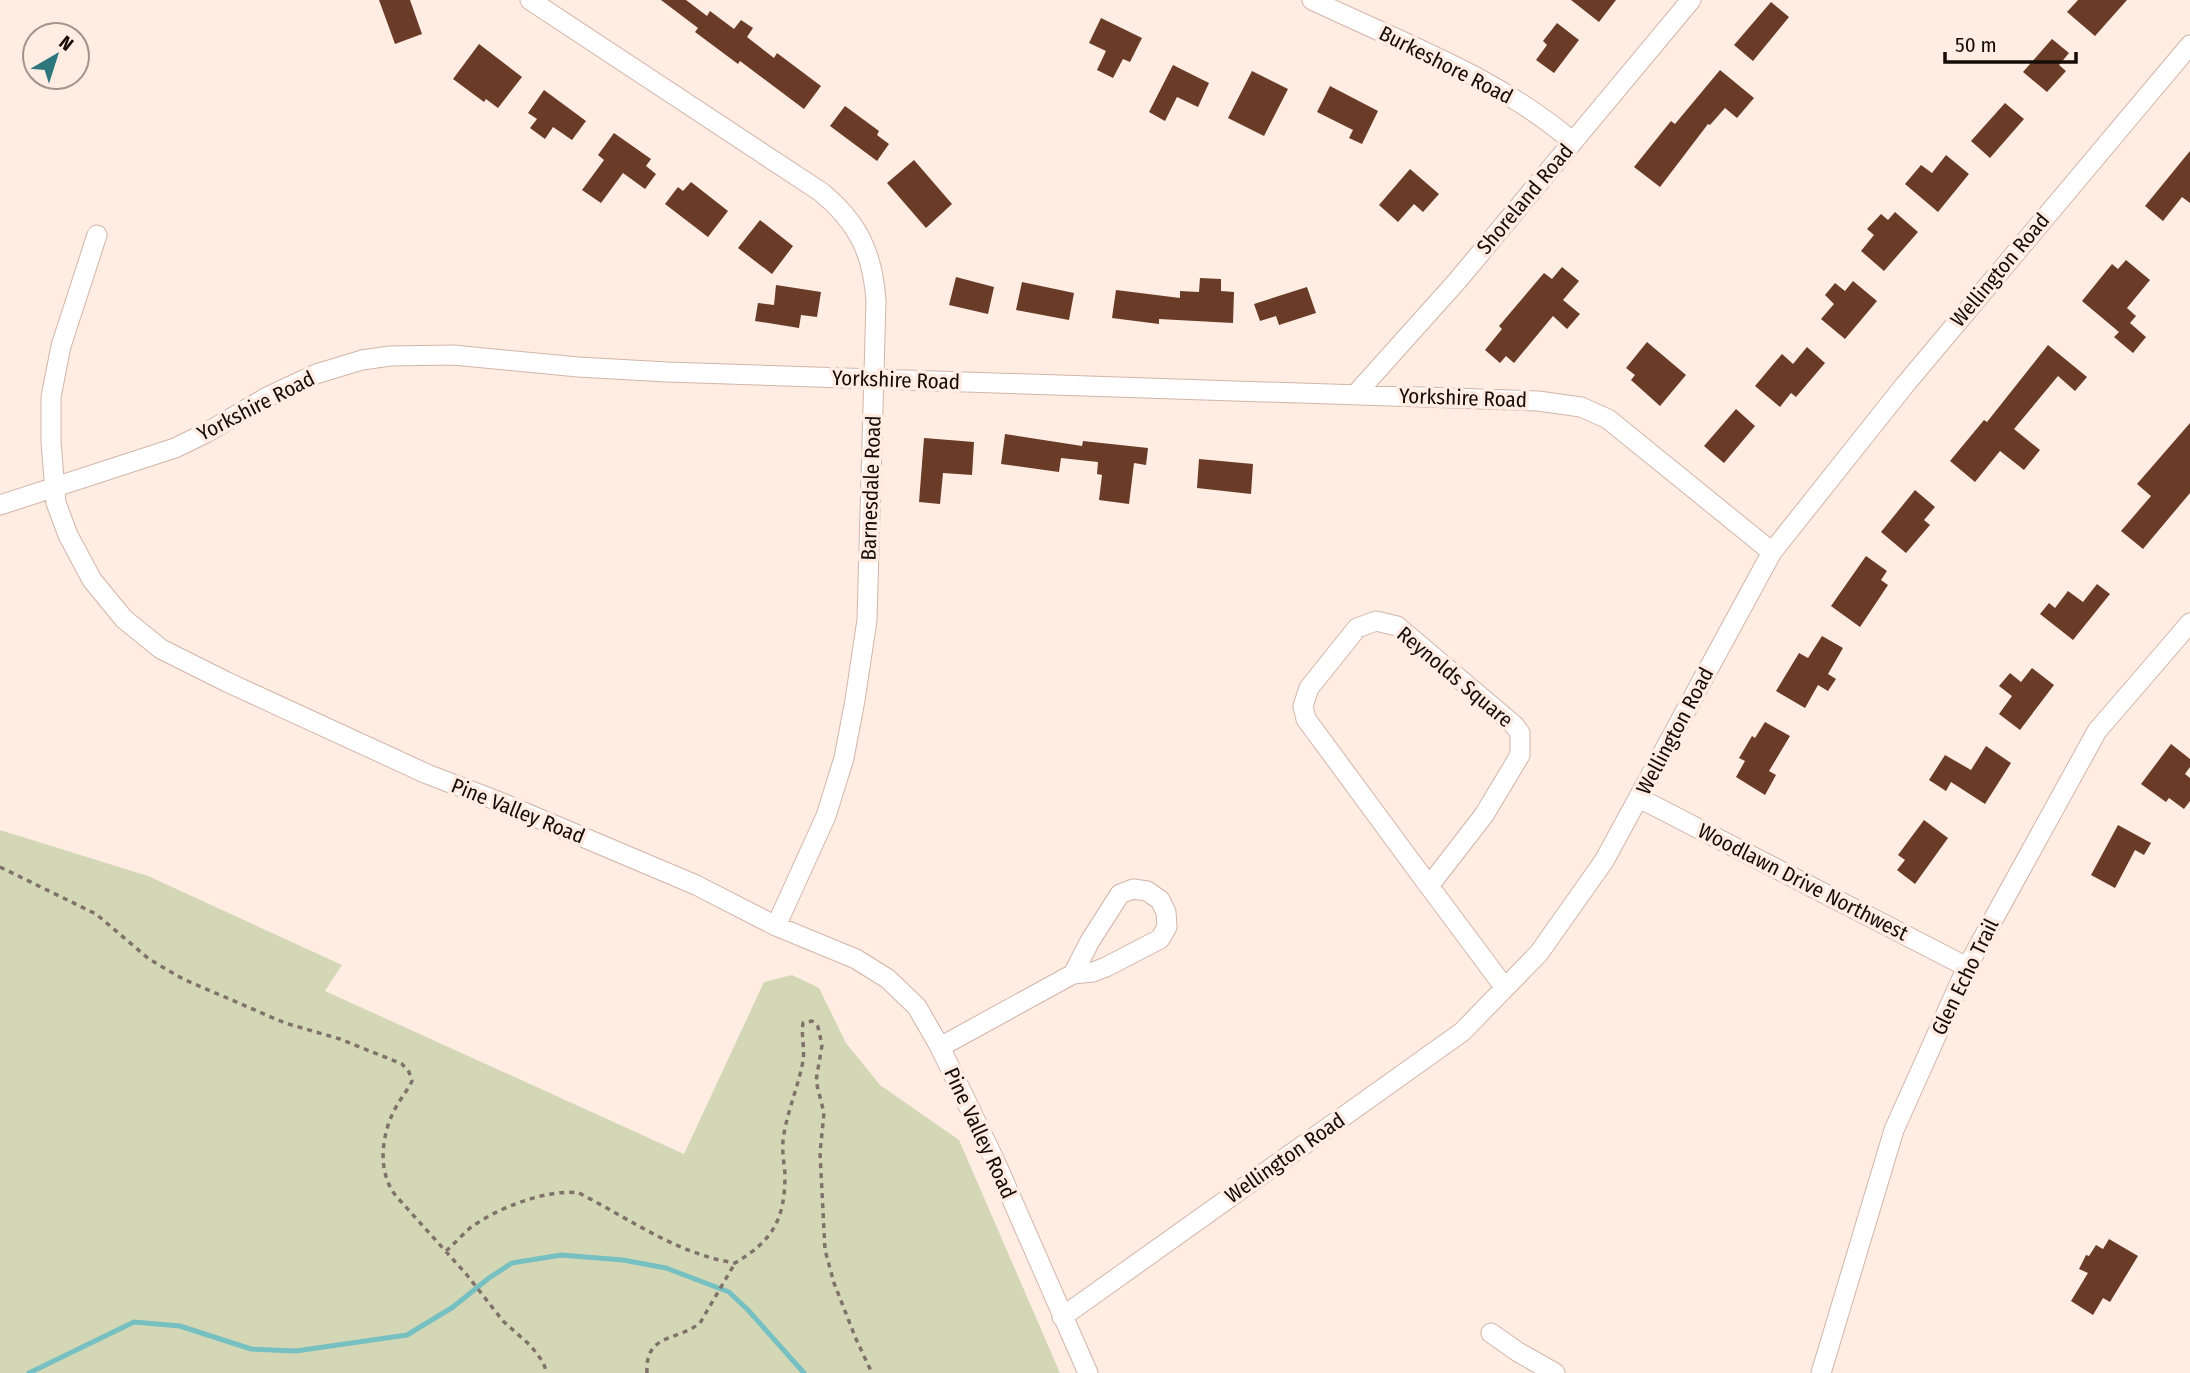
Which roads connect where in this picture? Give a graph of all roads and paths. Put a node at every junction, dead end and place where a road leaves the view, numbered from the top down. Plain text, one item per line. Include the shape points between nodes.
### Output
1 (530, 0) edge
2 (1691, 0) edge
3 (1318, 1) edge
4 (2190, 45) edge
5 (1573, 142) junction
6 (97, 235) dead end
7 (876, 379) junction
8 (1355, 395) junction
9 (55, 487) junction
10 (0, 505) edge
11 (1772, 552) junction
12 (2190, 623) edge
13 (1639, 798) junction
14 (0, 867) edge
15 (1429, 886) junction
16 (776, 926) junction
17 (1967, 967) junction
18 (1073, 974) junction
19 (1505, 988) junction
20 (940, 1047) junction
21 (446, 1251) junction
22 (736, 1262) junction
23 (1062, 1317) junction
24 (1491, 1333) dead end
25 (547, 1373) edge
26 (647, 1373) edge
27 (872, 1373) edge
28 (1088, 1373) edge
29 (1555, 1373) edge
30 (1821, 1373) edge

1 - 7 street, Barnesdale Road via 835,204 860,237 875,276
2 - 5 street, Shoreland Road
3 - 5 street, Burkeshore Road via 1516,99
4 - 11 street, Wellington Road via 1904,386
5 - 8 street, Shoreland Road via 1458,281
6 - 9 street, Pine Valley Road via 61,346 51,397
7 - 8 street, Yorkshire Road
7 - 9 street, Yorkshire Road via 578,367 453,355 390,356 316,374 174,448
7 - 16 street, Barnesdale Road via 867,620 855,702 826,816
8 - 11 street, Yorkshire Road via 1538,401 1581,407 1608,419
9 - 10 street, Yorkshire Road
9 - 16 street, Pine Valley Road via 68,535 92,580 124,619 161,649 360,745 696,885
11 - 13 street, Wellington Road
12 - 17 street, Glen Echo Trail via 2097,731
13 - 17 street, Woodlawn Drive Northwest
13 - 19 street, Wellington Road via 1604,861 1539,953
14 - 21 path via 96,914 149,959 183,979 285,1023 402,1064 412,1081 390,1121 384,1171 391,1189
15 - 15 street, Reynolds Square via 1306,719 1303,706 1309,688 1366,623 1397,626 1520,733 1520,755 1507,779
15 - 19 street, Reynolds Square
16 - 20 street, Pine Valley Road via 856,959 888,979 917,1007
17 - 30 street, Glen Echo Trail via 1894,1130
18 - 18 street via 1121,894 1133,889 1147,891 1160,900 1167,927 1160,939 1106,967
18 - 20 street
19 - 23 street, Wellington Road via 1462,1031
20 - 23 street, Pine Valley Road
21 - 22 path via 470,1228 499,1211 568,1191 677,1246
21 - 25 path via 503,1321 531,1346
22 - 26 path via 699,1324 651,1350 646,1357
22 - 27 path via 765,1241 782,1212 783,1143 804,1057 803,1023 812,1021 822,1045 816,1081 824,1113 820,1153 825,1250
23 - 28 street, Pine Valley Road
24 - 29 street

